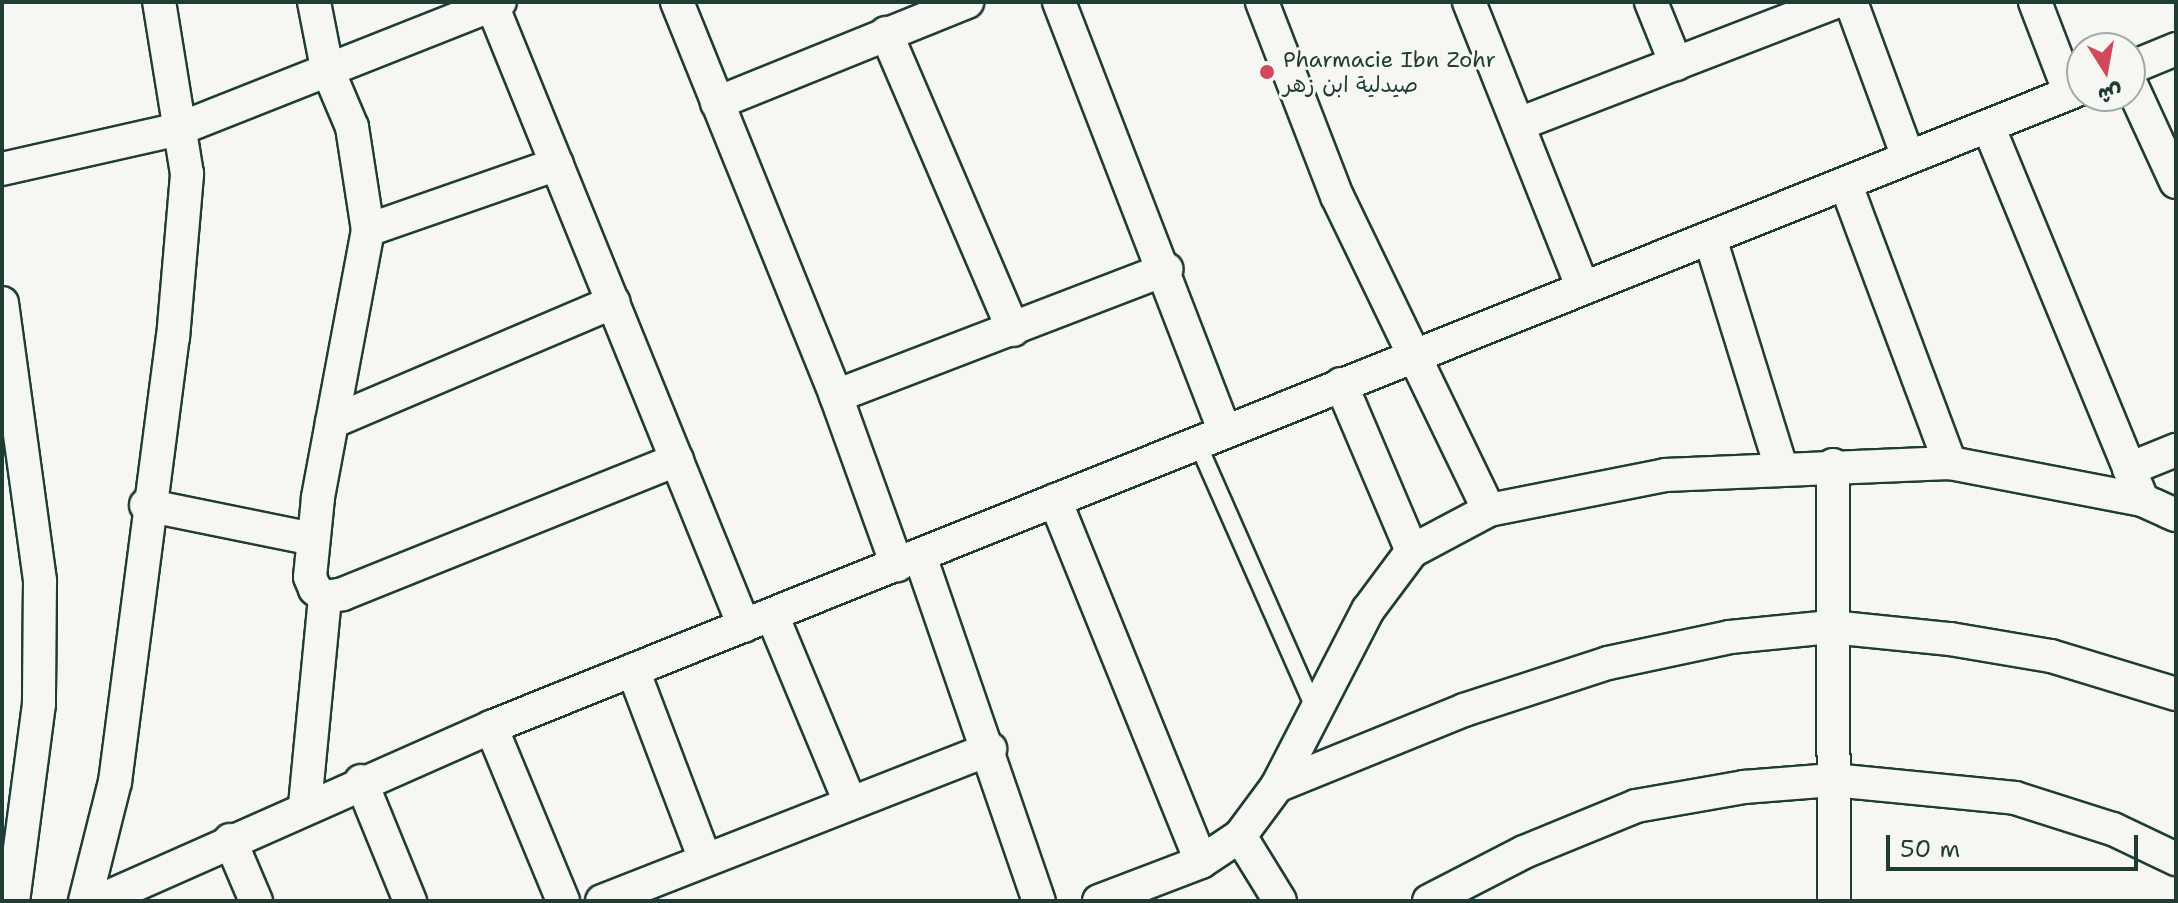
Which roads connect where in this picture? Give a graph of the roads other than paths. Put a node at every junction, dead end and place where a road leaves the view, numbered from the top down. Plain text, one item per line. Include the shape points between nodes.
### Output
1 (159, 2) edge
2 (314, 2) edge
3 (677, 2) edge
4 (967, 2) edge
5 (1059, 2) edge
6 (1262, 2) edge
7 (1469, 2) edge
8 (1651, 2) edge
9 (1835, 2) edge
10 (1851, 2) edge
11 (2035, 2) edge
12 (496, 4) edge
13 (886, 33) junction
14 (2176, 49) edge
15 (2146, 61) edge
16 (1676, 64) junction
17 (327, 68) junction
18 (2066, 69) edge
19 (2066, 94) edge
20 (717, 103) junction
21 (2144, 112) edge
22 (1519, 124) junction
23 (1989, 128) junction
24 (179, 129) junction
25 (1908, 157) junction
26 (557, 164) junction
27 (2, 169) edge
28 (2176, 182) edge
29 (1846, 185) junction
30 (368, 230) junction
31 (1710, 238) junction
32 (1166, 269) junction
33 (1583, 288) junction
34 (613, 302) junction
35 (2, 303) edge
36 (1013, 330) junction
37 (1412, 353) junction
38 (1341, 384) junction
39 (836, 396) junction
40 (332, 422) junction
41 (1210, 436) junction
42 (2176, 450) edge
43 (677, 460) junction
44 (1950, 463) junction
45 (1833, 465) junction
46 (1781, 468) junction
47 (2129, 469) junction
48 (1055, 500) junction
49 (2142, 500) junction
50 (146, 505) junction
51 (1489, 510) junction
52 (2176, 515) edge
53 (313, 539) junction
54 (1412, 551) junction
55 (908, 560) junction
56 (325, 597) junction
57 (758, 620) junction
58 (1831, 627) junction
59 (633, 670) junction
60 (2176, 694) edge
61 (1316, 710) junction
62 (491, 727) junction
63 (990, 749) junction
64 (1833, 780) junction
65 (361, 781) junction
66 (1277, 786) junction
67 (850, 802) junction
68 (305, 805) junction
69 (1240, 836) junction
70 (230, 840) junction
71 (2176, 859) edge
72 (705, 860) junction
73 (1201, 862) junction
74 (13, 901) edge
75 (85, 901) edge
76 (99, 901) edge
77 (256, 901) edge
78 (410, 901) edge
79 (563, 901) edge
80 (602, 901) edge
81 (1039, 901) edge
82 (1099, 901) edge
83 (1280, 901) edge
84 (1429, 901) edge
85 (1834, 901) edge

1 - 24 street
2 - 17 street
3 - 20 street
4 - 13 street
5 - 32 street
6 - 37 street via 1337,196
7 - 22 street
8 - 16 street
9 - 16 street
10 - 25 street
11 - 18 street
12 - 17 street
12 - 26 street
13 - 20 street
13 - 36 street
14 - 15 street
16 - 22 street
17 - 24 street
17 - 30 street via 352,127
19 - 23 street
20 - 39 street
21 - 28 street
22 - 33 street
23 - 25 street
23 - 47 street
24 - 27 street
24 - 50 street via 187,174 173,338
25 - 29 street
26 - 30 street
26 - 34 street
29 - 31 street
29 - 44 street
30 - 40 street
31 - 33 street
31 - 46 street
32 - 36 street
32 - 41 street
33 - 37 street
34 - 40 street
34 - 43 street
35 - 74 street via 40,581 39,704
36 - 39 street
37 - 38 street
37 - 51 street
38 - 41 street
38 - 54 street
39 - 55 street
40 - 53 street
41 - 48 street
41 - 61 lane
42 - 47 street
43 - 56 street
43 - 57 street
44 - 45 street
44 - 49 street
45 - 46 street
45 - 58 street
46 - 51 street via 1665,475
47 - 49 street
48 - 55 street
48 - 73 street
49 - 52 street
50 - 53 street
50 - 75 street via 115,782
51 - 54 street
53 - 56 street via 310,577
54 - 61 street via 1368,610
55 - 57 street
55 - 63 street
56 - 68 street
57 - 59 street
57 - 67 street
58 - 60 street via 2051,656
58 - 64 street
58 - 66 street via 1730,637 1608,663 1464,710
59 - 62 street
59 - 72 street
61 - 66 street
62 - 65 street
62 - 79 street
63 - 67 street
63 - 81 street
64 - 71 street via 2015,798 2113,829
64 - 84 street via 1744,787 1636,806 1524,852
64 - 85 street
65 - 68 street
65 - 78 street
66 - 69 street
67 - 72 street
68 - 70 street
69 - 73 street
69 - 83 street
70 - 76 street
70 - 77 street
72 - 80 street
73 - 82 street

